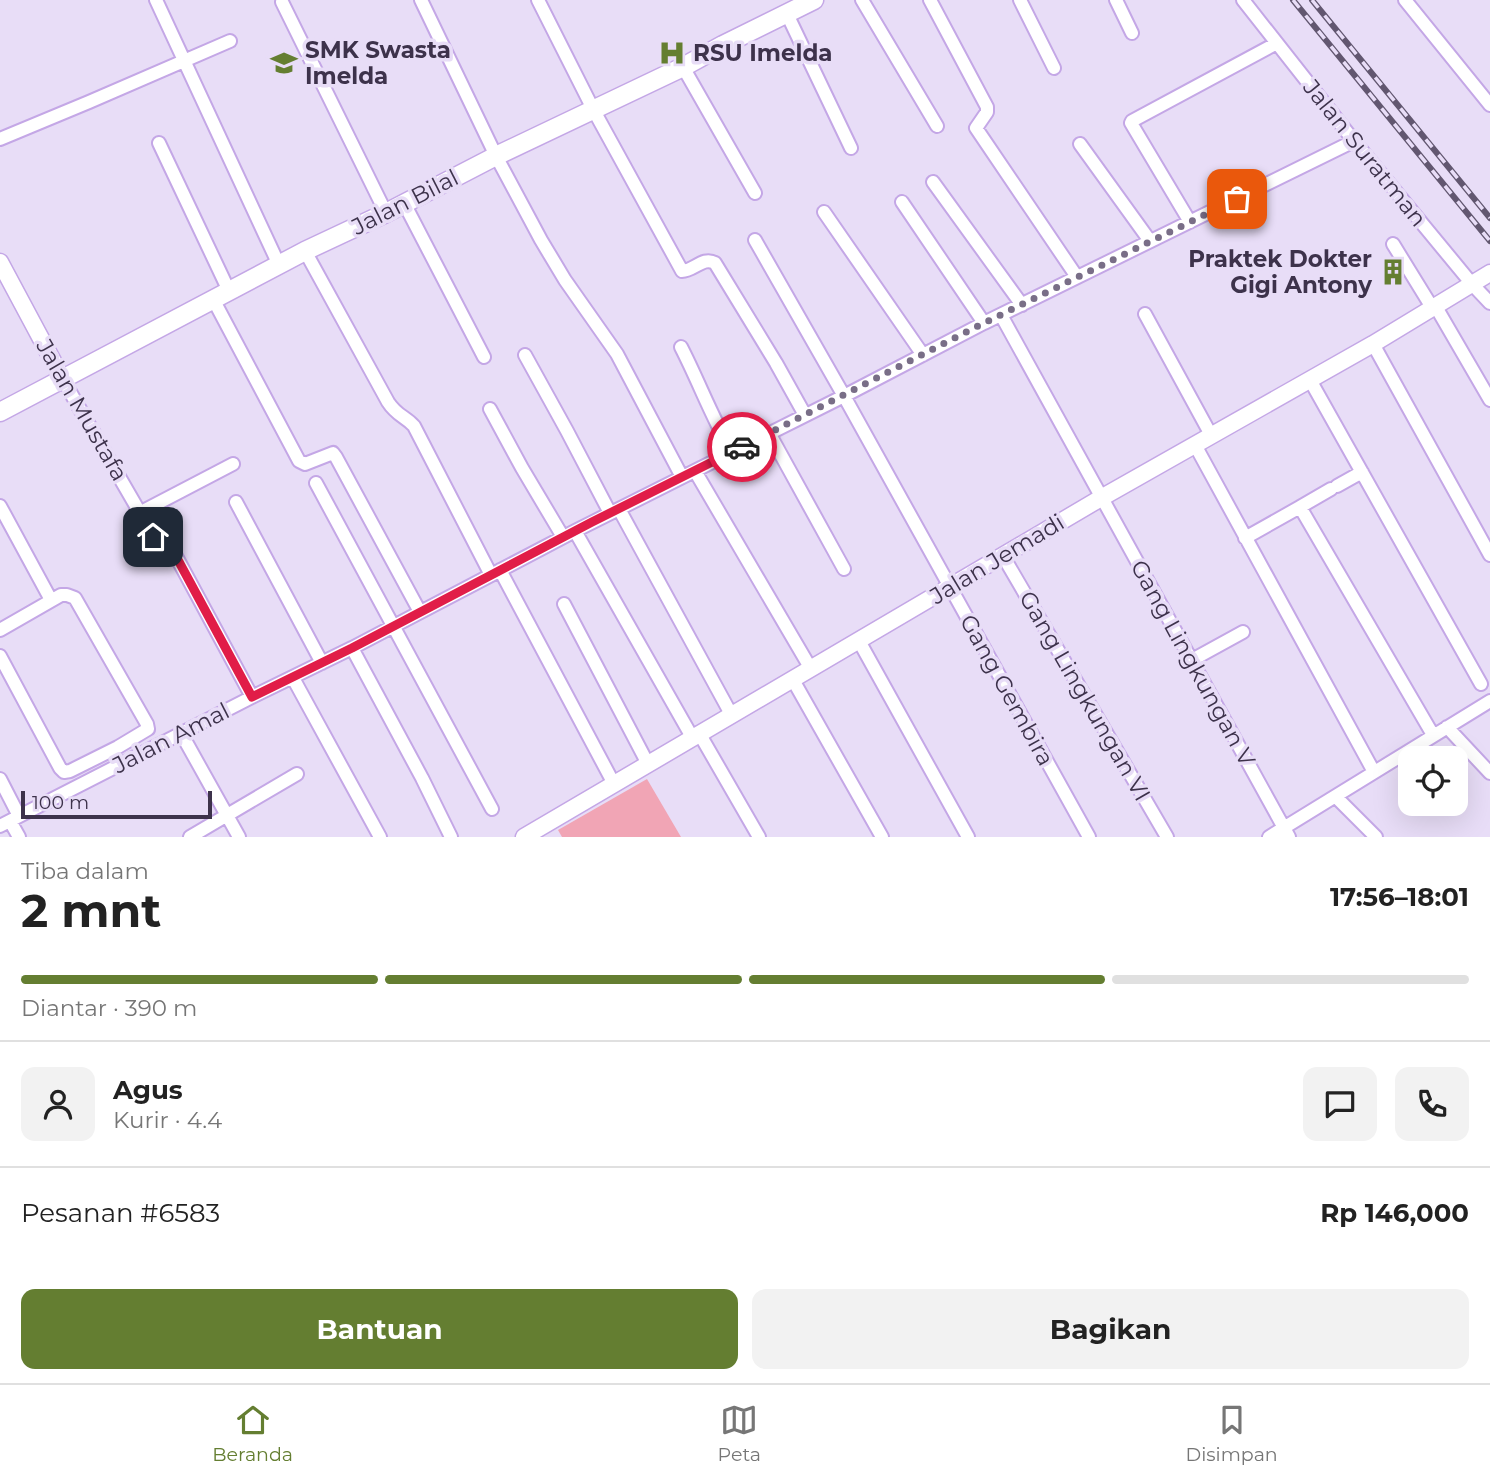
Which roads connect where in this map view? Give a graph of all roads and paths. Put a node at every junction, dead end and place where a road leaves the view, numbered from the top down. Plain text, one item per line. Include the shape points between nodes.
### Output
1 (156, 0) edge
2 (421, 0) edge
3 (538, 0) edge
4 (814, 0) edge
5 (862, 0) edge
6 (930, 0) edge
7 (1020, 0) edge
8 (1116, 0) edge
9 (1243, 0) edge
10 (1405, 0) edge
11 (282, 2) edge
12 (787, 14) junction
13 (1132, 33) dead end
14 (230, 41) dead end
15 (1277, 43) junction
16 (185, 60) junction
17 (683, 67) junction
18 (1054, 68) dead end
19 (1490, 105) edge
20 (593, 109) junction
21 (937, 126) dead end
22 (0, 139) edge
23 (1354, 141) junction
24 (159, 143) dead end
25 (1080, 144) dead end
26 (851, 148) dead end
27 (496, 156) junction
28 (933, 182) dead end
29 (755, 193) dead end
30 (902, 202) dead end
31 (404, 203) junction
32 (386, 212) junction
33 (824, 212) dead end
34 (1190, 222) junction
35 (755, 240) dead end
36 (1150, 241) junction
37 (1393, 244) dead end
38 (305, 251) junction
39 (0, 262) edge
40 (279, 265) junction
41 (1490, 273) edge
42 (1077, 277) junction
43 (1472, 284) junction
44 (221, 295) junction
45 (1490, 303) edge
46 (1022, 305) junction
47 (1434, 308) junction
48 (1145, 314) dead end
49 (1001, 315) junction
50 (984, 323) junction
51 (1373, 344) junction
52 (681, 347) dead end
53 (525, 355) dead end
54 (923, 355) junction
55 (484, 357) dead end
56 (62, 379) junction
57 (1310, 380) junction
58 (844, 396) junction
59 (1490, 400) edge
60 (490, 409) dead end
61 (0, 412) edge
62 (805, 415) junction
63 (769, 433) junction
64 (1211, 435) junction
65 (1195, 445) junction
66 (732, 452) junction
67 (233, 464) dead end
68 (695, 471) junction
69 (1362, 472) junction
70 (682, 477) junction
71 (316, 483) dead end
72 (1101, 498) junction
73 (236, 502) dead end
74 (0, 506) edge
75 (1300, 507) junction
76 (614, 511) junction
77 (141, 512) junction
78 (575, 531) junction
79 (563, 537) junction
80 (1245, 538) junction
81 (1490, 555) edge
82 (1003, 556) junction
83 (844, 569) dead end
84 (495, 573) junction
85 (950, 587) junction
86 (51, 600) junction
87 (564, 604) dead end
88 (420, 612) junction
89 (394, 626) junction
90 (0, 630) edge
91 (1243, 632) dead end
92 (859, 641) junction
93 (352, 648) junction
94 (0, 656) edge
95 (1192, 660) junction
96 (322, 663) junction
97 (811, 669) junction
98 (293, 678) junction
99 (793, 680) junction
100 (1481, 684) dead end
101 (252, 697) junction
102 (1490, 701) edge
103 (731, 714) junction
104 (1447, 727) junction
105 (181, 733) junction
106 (695, 735) junction
107 (1433, 735) junction
108 (648, 764) junction
109 (1374, 772) junction
110 (1490, 773) edge
111 (297, 774) dead end
112 (0, 779) edge
113 (614, 784) junction
114 (1336, 797) junction
115 (492, 809) dead end
116 (227, 816) junction
117 (10, 821) edge
118 (1286, 833) edge
119 (19, 837) edge
120 (190, 837) edge
121 (239, 837) edge
122 (380, 837) edge
123 (451, 837) edge
124 (524, 837) edge
125 (759, 837) edge
126 (882, 837) edge
127 (968, 837) edge
128 (1089, 837) edge
129 (1167, 837) edge
130 (1269, 837) edge
131 (1376, 837) edge

1 - 16 street
2 - 27 street
3 - 20 street
4 - 12 main road, Jalan Bilal
5 - 21 street
6 - 42 street via 987,107 976,128
7 - 18 street
8 - 13 street
9 - 15 street, Jalan Suratman
10 - 19 street
11 - 32 street
12 - 17 main road, Jalan Bilal
12 - 26 street
14 - 16 street
15 - 23 street, Jalan Suratman
15 - 34 street via 1131,123
16 - 22 street
16 - 40 street
17 - 20 main road, Jalan Bilal
17 - 29 street
20 - 27 main road, Jalan Bilal
20 - 62 street via 682,271 706,261 715,264
23 - 34 street, Jalan Amal
23 - 43 street, Jalan Suratman
24 - 44 street
25 - 36 street
27 - 31 main road, Jalan Bilal
27 - 70 street via 553,260 617,354
28 - 46 street
30 - 50 street
31 - 32 main road, Jalan Bilal
31 - 55 street
32 - 38 main road, Jalan Bilal
33 - 54 street
34 - 36 street, Jalan Amal
35 - 58 street, Gang Gembira
36 - 42 street, Jalan Amal
37 - 47 street
38 - 40 main road, Jalan Bilal
38 - 84 street via 388,402 414,426
39 - 56 street, Jalan Mustafa
40 - 44 main road, Jalan Bilal
41 - 43 street, Jalan Jemadi
42 - 46 street, Jalan Amal
43 - 45 street, Jalan Suratman
43 - 47 street, Jalan Jemadi
44 - 56 main road, Jalan Bilal
44 - 88 street via 299,461 305,464 333,453
46 - 49 street, Jalan Amal
47 - 51 street, Jalan Jemadi
47 - 59 street
48 - 64 street
49 - 50 street, Jalan Amal
49 - 72 street, Gang Lingkungan V
50 - 54 street, Jalan Amal
51 - 57 street, Jalan Jemadi
51 - 81 street
52 - 66 street
53 - 76 street
54 - 58 street, Jalan Amal
56 - 61 main road, Jalan Bilal
56 - 77 street, Jalan Mustafa
57 - 64 street, Jalan Jemadi
57 - 69 street
58 - 62 street, Jalan Amal
58 - 85 street, Gang Gembira
60 - 79 street
62 - 63 street, Jalan Amal
63 - 66 street, Jalan Amal
63 - 83 street
64 - 65 street, Jalan Jemadi
65 - 72 street, Jalan Jemadi
65 - 80 street
66 - 68 street, Jalan Amal
67 - 77 street
68 - 70 street, Jalan Amal
68 - 97 street
69 - 75 street
69 - 100 street
70 - 76 street, Jalan Amal
71 - 89 street
72 - 82 street, Jalan Jemadi
72 - 95 street, Gang Lingkungan V
73 - 96 street
74 - 86 street
75 - 80 street
75 - 107 street
76 - 78 street, Jalan Amal
76 - 103 street
77 - 101 street, Jalan Mustafa via 153,537 171,547
78 - 79 street, Jalan Amal
78 - 106 street
79 - 84 street, Jalan Amal
80 - 109 street
82 - 85 street, Jalan Jemadi
82 - 129 street, Gang Lingkungan VI
84 - 88 street, Jalan Amal
84 - 113 street
85 - 92 street, Jalan Jemadi
85 - 128 street, Gang Gembira
86 - 90 street
86 - 94 street via 66,594 75,598 147,723 146,731 64,772
87 - 108 street
88 - 89 street, Jalan Amal
89 - 93 street, Jalan Amal
89 - 115 street
91 - 95 street
92 - 97 street, Jalan Jemadi
92 - 127 street
93 - 96 street, Jalan Amal
93 - 123 street
95 - 118 street, Gang Lingkungan V
96 - 98 street, Jalan Amal
97 - 99 street, Jalan Jemadi
98 - 101 street, Jalan Amal
98 - 122 street
99 - 103 street, Jalan Jemadi
99 - 126 street
101 - 105 street, Jalan Amal
102 - 104 street
103 - 106 street, Jalan Jemadi
104 - 107 street
104 - 110 street
105 - 116 street
105 - 117 street, Jalan Amal
106 - 108 street, Jalan Jemadi
106 - 125 street
107 - 109 street
108 - 113 street, Jalan Jemadi
109 - 114 street
111 - 116 street
112 - 117 street
113 - 124 street, Jalan Jemadi
114 - 118 street
114 - 131 street
116 - 120 street
116 - 121 street
117 - 119 street
118 - 130 street

